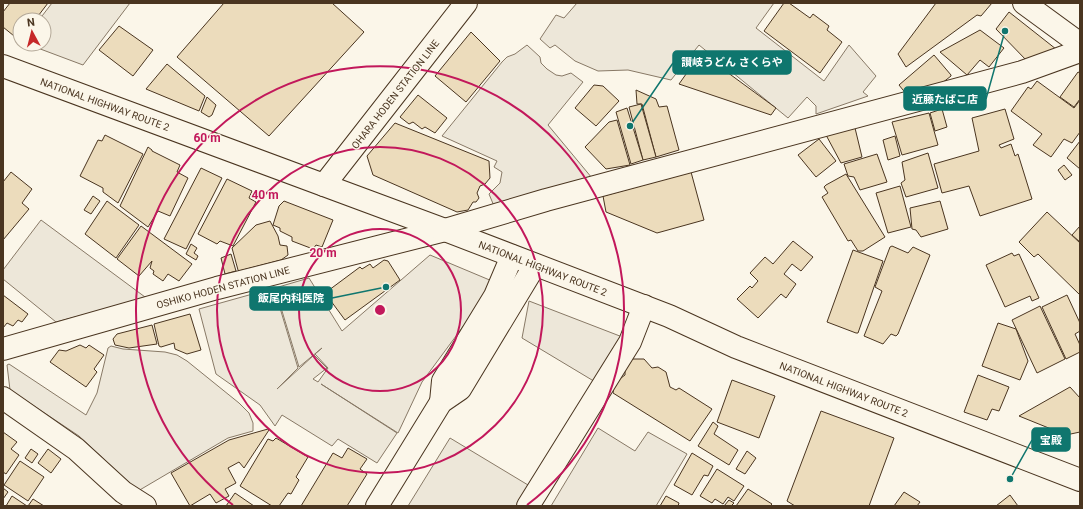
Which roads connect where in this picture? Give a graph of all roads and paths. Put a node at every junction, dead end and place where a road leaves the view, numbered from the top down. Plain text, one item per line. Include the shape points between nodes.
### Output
1 (466, 3) edge
2 (1024, 3) edge
3 (1080, 44) edge
4 (1080, 51) edge
5 (3, 66) edge
6 (324, 185) junction
7 (445, 230) junction
8 (512, 256) junction
9 (535, 265) junction
10 (644, 306) junction
11 (3, 349) edge
12 (3, 398) edge
13 (441, 402) junction
14 (1078, 476) edge
15 (145, 506) edge
16 (378, 506) edge
17 (528, 506) edge

1 - 6 main road, OHARA HODEN STATION LINE
2 - 3 main road
4 - 7 main road, OSHIKO HODEN STATION LINE via 1022,72 546,200
5 - 6 main road, NATIONAL HIGHWAY ROUTE 2
6 - 7 main road, NATIONAL HIGHWAY ROUTE 2
7 - 8 main road, NATIONAL HIGHWAY ROUTE 2
7 - 11 main road, OSHIKO HODEN STATION LINE via 217,288
8 - 9 main road, NATIONAL HIGHWAY ROUTE 2
8 - 13 main road via 496,296 443,381
9 - 10 main road, NATIONAL HIGHWAY ROUTE 2
9 - 13 main road via 460,388
10 - 14 main road, NATIONAL HIGHWAY ROUTE 2 via 736,347
10 - 17 main road via 630,342
12 - 15 main road via 76,449 123,492
13 - 16 main road

